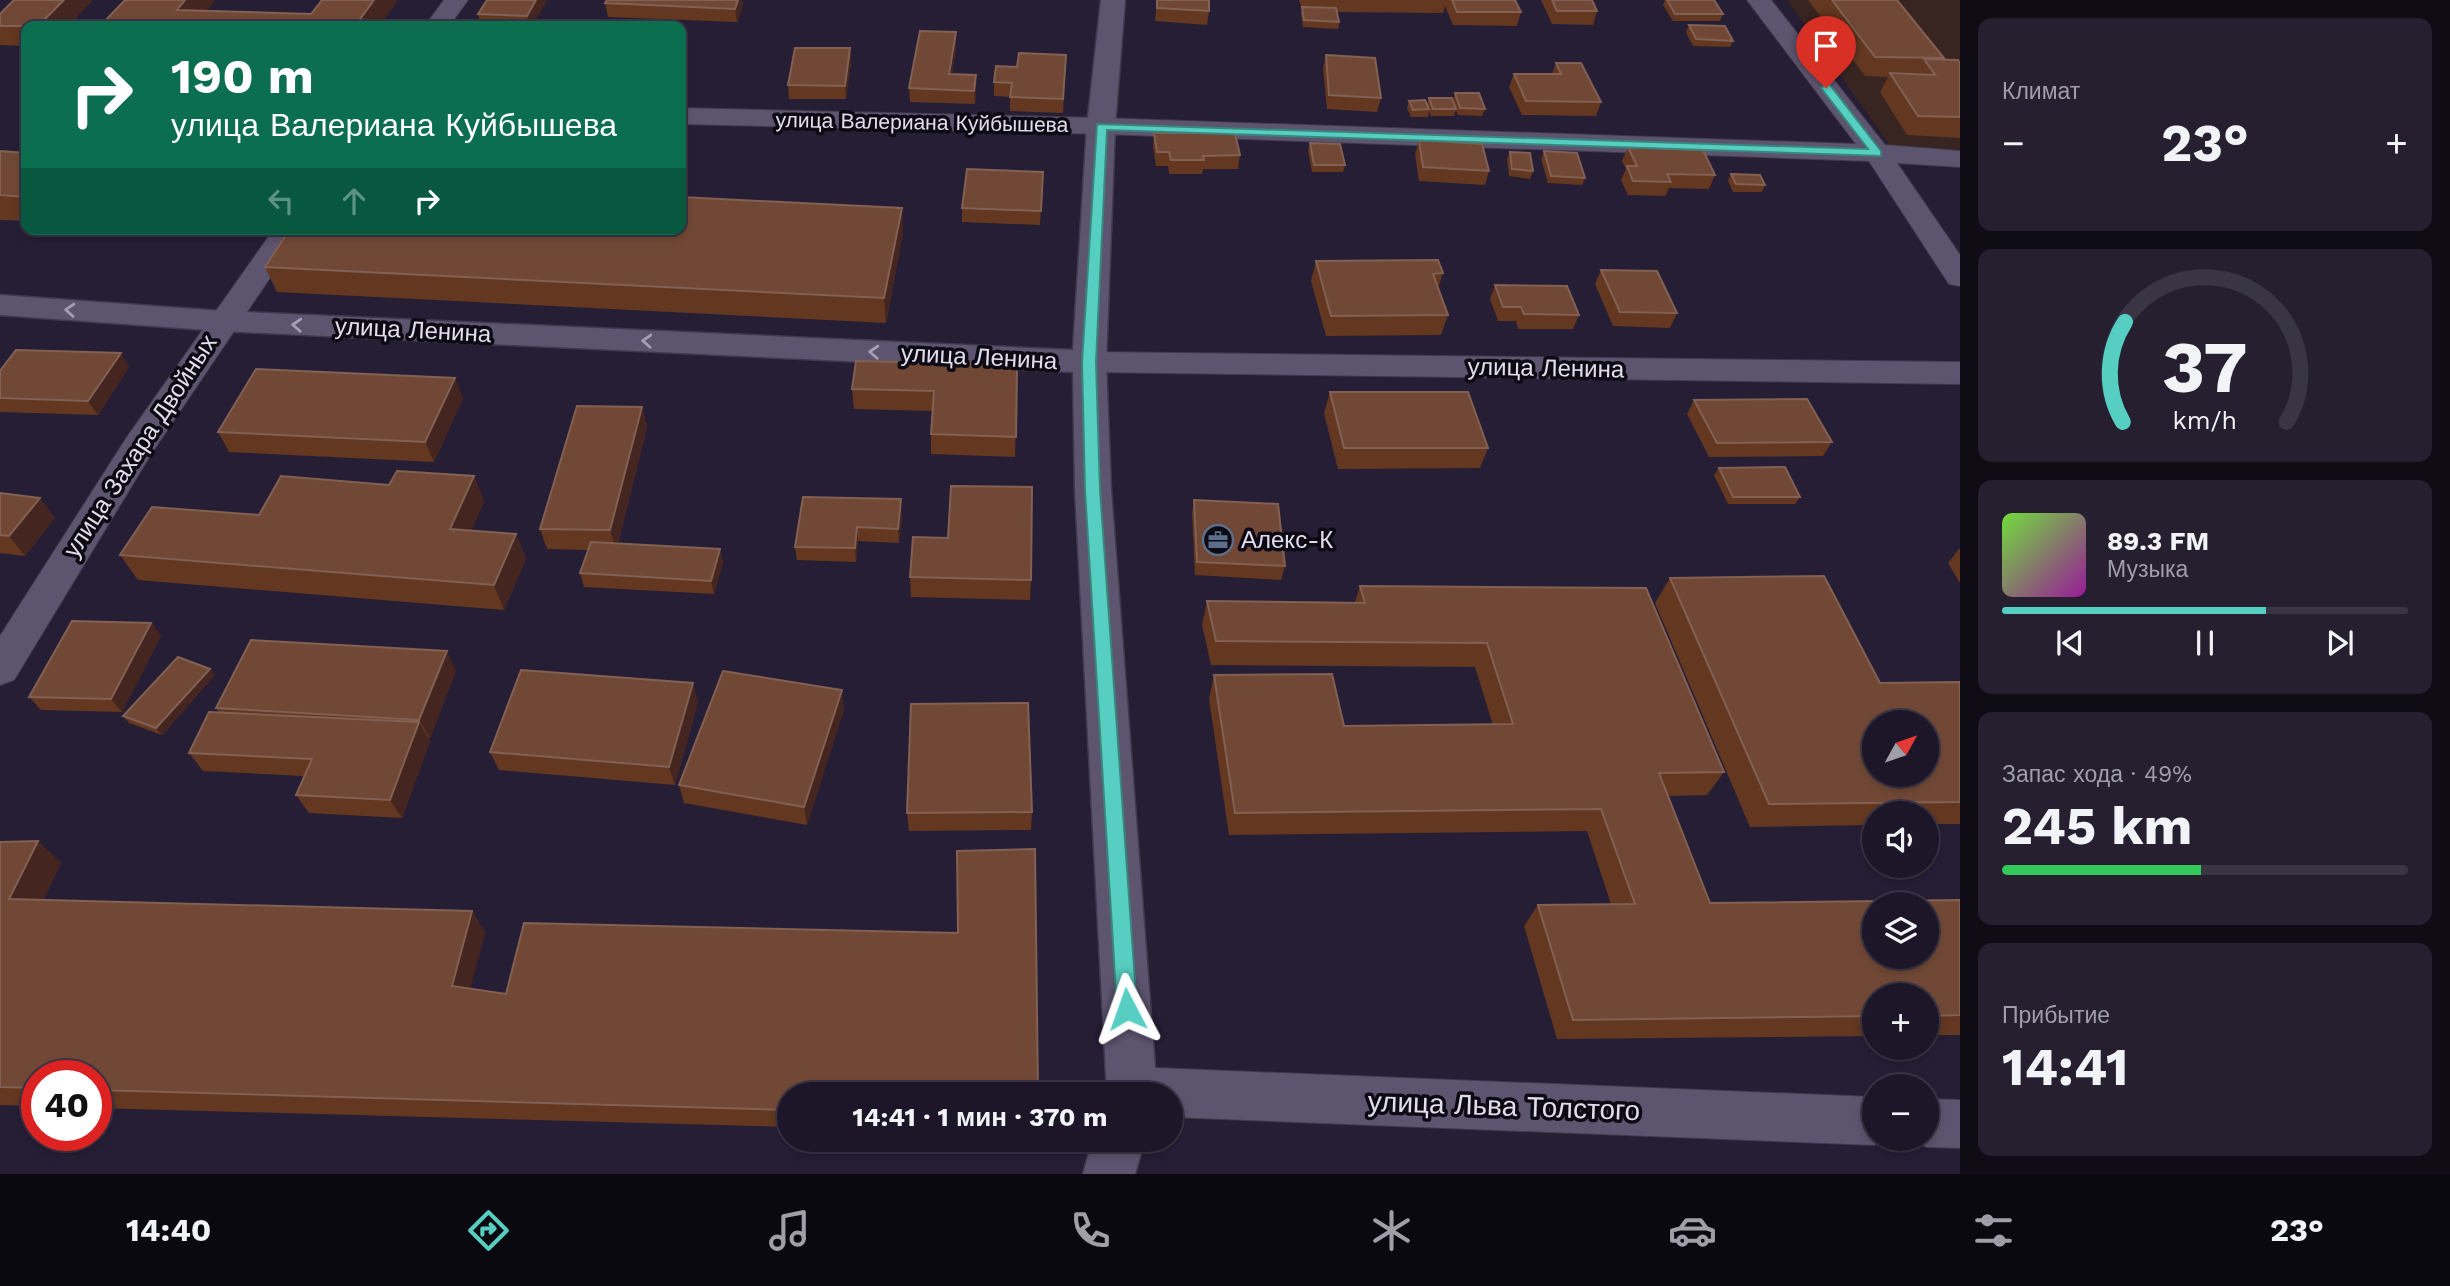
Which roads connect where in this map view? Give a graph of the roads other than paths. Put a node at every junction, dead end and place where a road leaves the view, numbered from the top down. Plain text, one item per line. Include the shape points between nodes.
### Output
1 (456, 0) edge
2 (1113, 0) edge
3 (1759, 0) edge
4 (441, 21) edge
5 (686, 116) edge
6 (1101, 126) junction
7 (1877, 153) junction
8 (1960, 159) edge
9 (285, 235) edge
10 (1960, 277) edge
11 (0, 305) edge
12 (222, 321) junction
13 (1089, 362) junction
14 (1960, 373) edge
15 (0, 669) edge
16 (1131, 1082) edge
17 (1183, 1094) edge
18 (1862, 1121) edge
19 (1939, 1123) edge
20 (1960, 1124) edge
21 (1115, 1152) edge
22 (1109, 1174) edge

1 - 4 street
2 - 6 street
3 - 7 street
5 - 6 street, улица Валериана Куйбышева
6 - 7 street, улица Валериана Куйбышева
6 - 13 street
7 - 8 street, улица Валериана Куйбышева
7 - 10 street
9 - 12 street, улица Захара Двойных
12 -> 11 street, улица Ленина
13 -> 12 street, улица Ленина
12 - 15 street, улица Захара Двойных
13 - 14 street, улица Ленина
13 - 16 street via 1093,490
17 - 18 street, улица Льва Толстого
19 - 20 street
21 - 22 street

